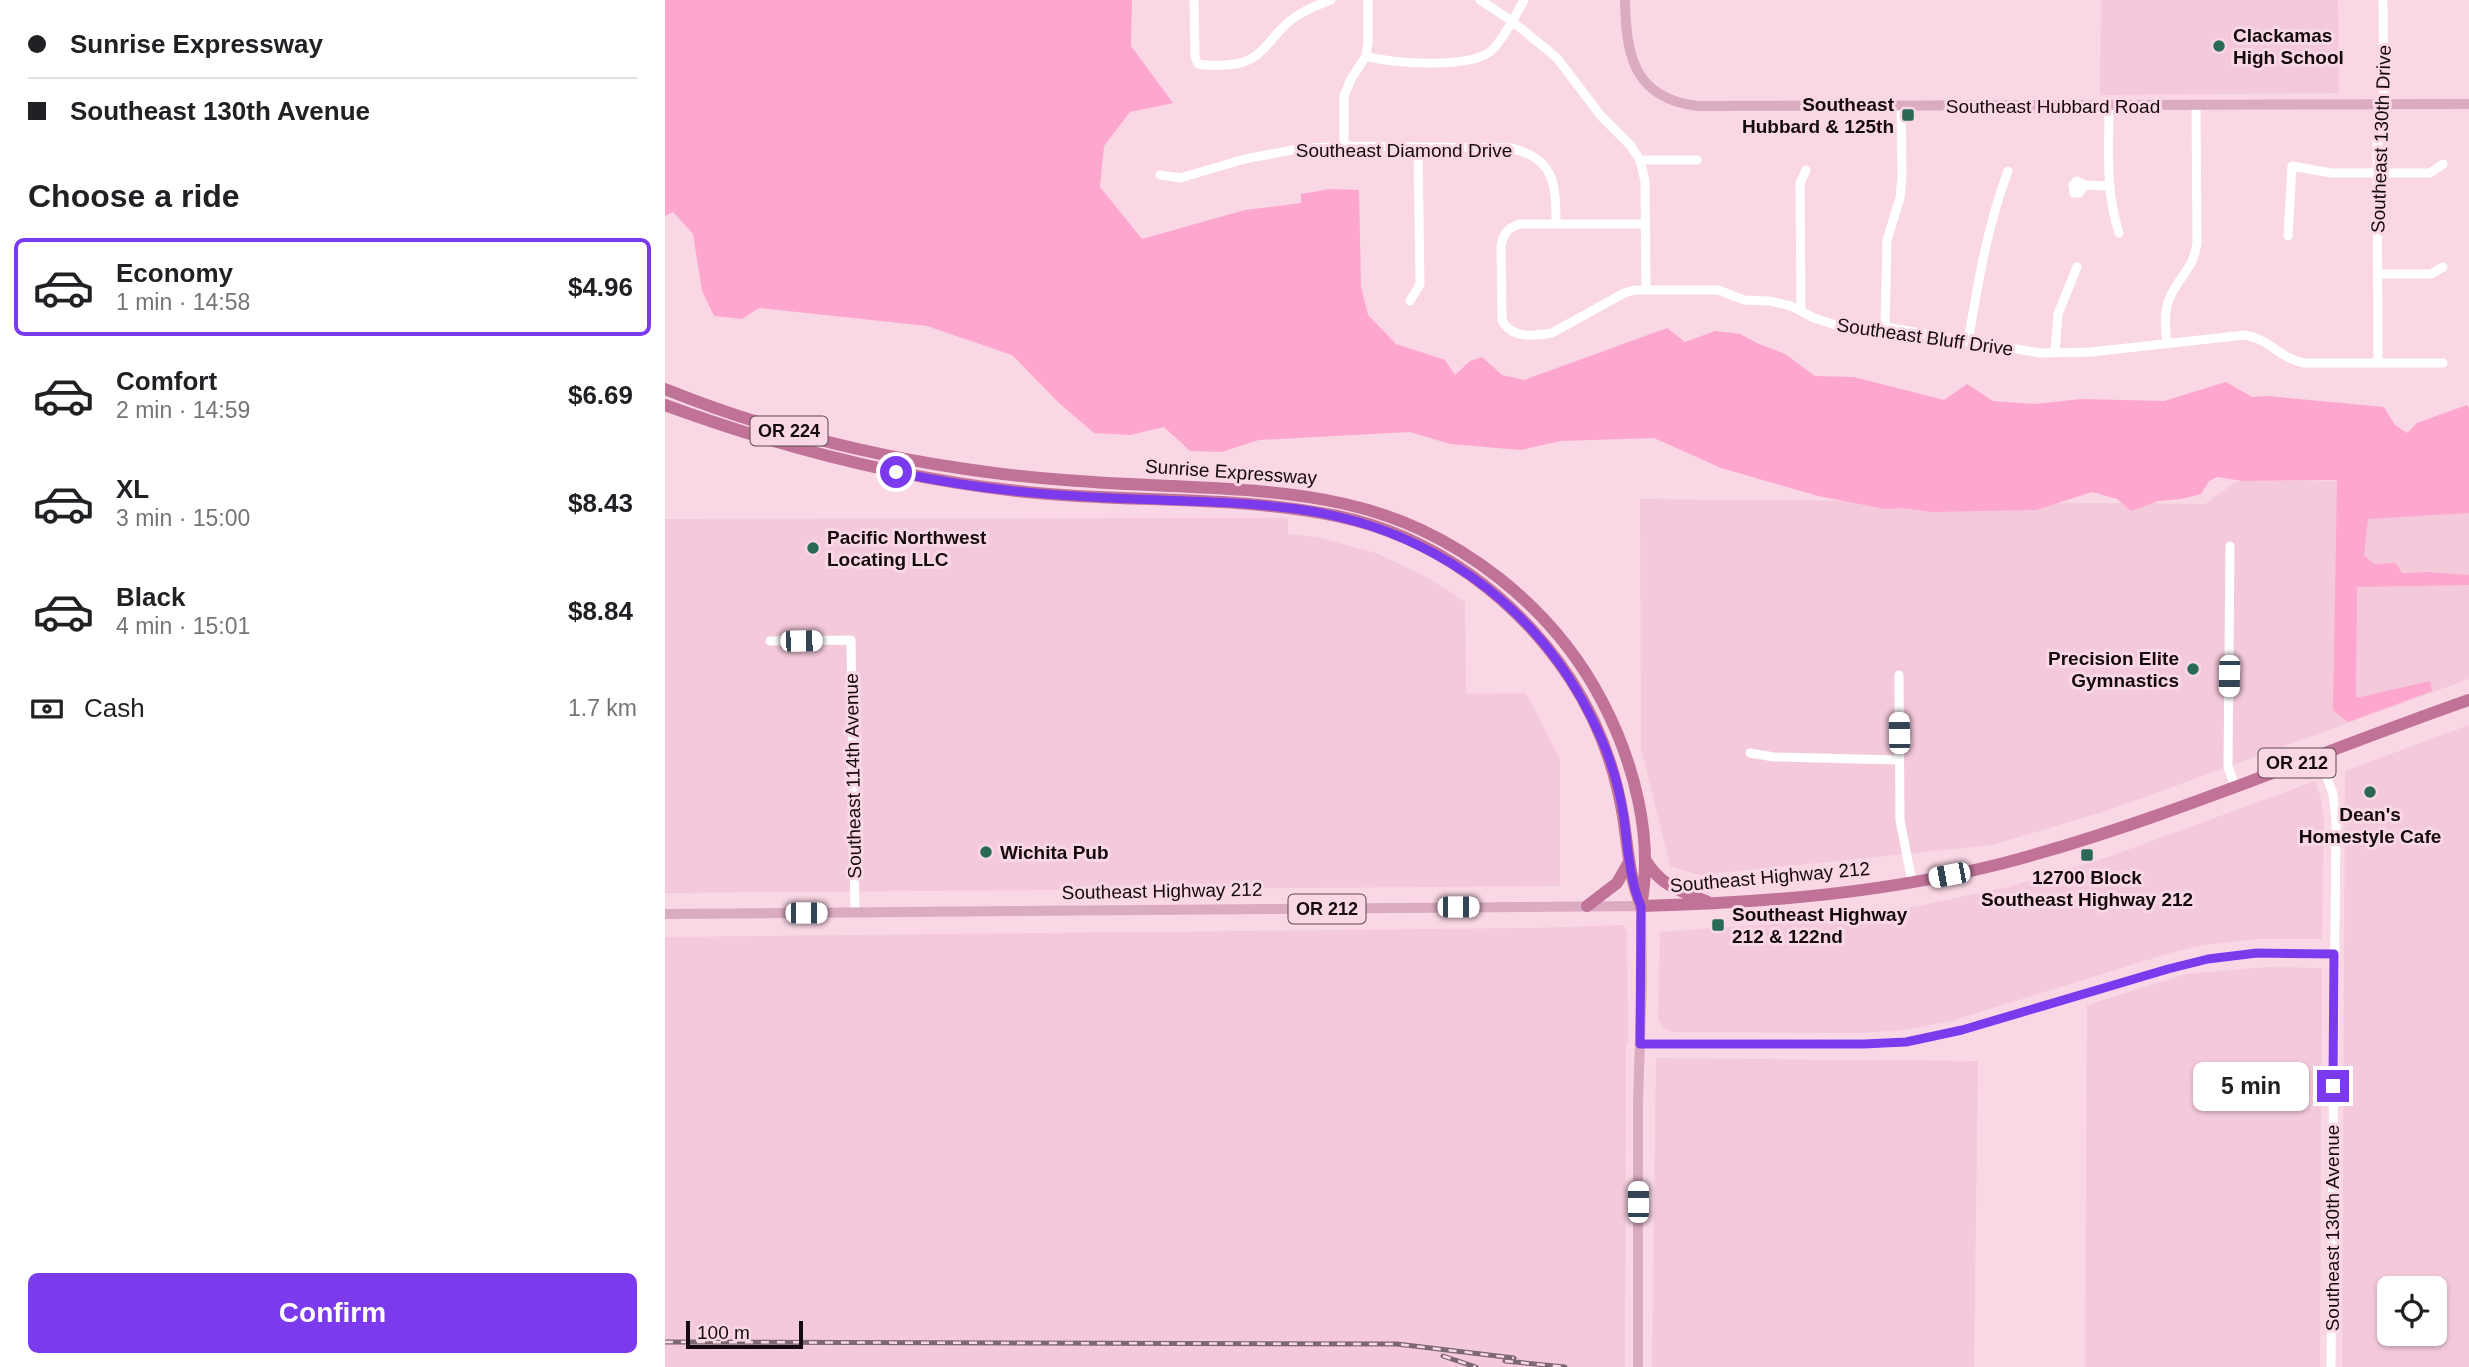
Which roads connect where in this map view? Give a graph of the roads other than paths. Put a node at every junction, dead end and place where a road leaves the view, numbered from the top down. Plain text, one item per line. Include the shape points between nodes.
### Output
1 (1194, 0) edge
2 (1331, 0) edge
3 (1368, 0) edge
4 (1480, 0) edge
5 (1524, 0) edge
6 (1625, 0) edge
7 (2383, 0) edge
8 (1511, 21) junction
9 (1366, 55) junction
10 (2385, 104) junction
11 (2469, 104) edge
12 (2109, 105) junction
13 (2196, 105) junction
14 (1901, 106) junction
15 (1344, 146) junction
16 (1418, 147) junction
17 (1640, 160) junction
18 (1697, 160) dead end
19 (2443, 164) dead end
20 (1806, 170) dead end
21 (2008, 171) dead end
22 (2377, 173) junction
23 (1160, 175) dead end
24 (2085, 186) dead end
25 (2109, 186) junction
26 (1556, 224) junction
27 (1645, 224) junction
28 (2119, 233) dead end
29 (2288, 236) dead end
30 (2077, 267) dead end
31 (2443, 267) dead end
32 (2378, 274) junction
33 (1646, 289) junction
34 (1410, 301) dead end
35 (1801, 311) junction
36 (1885, 327) junction
37 (1968, 342) junction
38 (2167, 343) junction
39 (2055, 353) junction
40 (2378, 363) junction
41 (2443, 363) dead end
42 (665, 389) edge
43 (665, 405) edge
44 (2230, 546) dead end
45 (770, 641) dead end
46 (1899, 675) dead end
47 (2469, 700) edge
48 (1750, 753) dead end
49 (2319, 755) junction
50 (1899, 760) junction
51 (2235, 786) junction
52 (1646, 860) junction
53 (1629, 862) junction
54 (1912, 882) junction
55 (1711, 904) junction
56 (1587, 906) junction
57 (1641, 906) junction
58 (855, 913) junction
59 (665, 914) edge
60 (2334, 954) junction
61 (1640, 1044) junction
62 (1639, 1367) edge
63 (2331, 1367) edge

1 - 2 street via 1195,56 1198,64 1206,65 1246,63 1291,20
3 - 9 street
4 - 8 street
5 - 8 street
6 - 14 main road, Southeast Hubbard Road via 1628,48 1636,68 1663,96 1679,103
7 - 10 street, Southeast 130th Drive
8 - 9 street via 1492,50 1472,61 1385,61
8 - 17 street via 1557,58
9 - 15 street via 1345,96
10 - 11 main road, Southeast Hubbard Road
10 - 13 main road, Southeast Hubbard Road
10 - 22 street, Southeast 130th Drive
12 - 13 main road, Southeast Hubbard Road
12 - 14 main road, Southeast Hubbard Road
12 - 25 street
13 - 38 street via 2197,243 2192,264 2168,301
14 - 36 street via 1902,177 1887,240
15 - 16 street, Southeast Diamond Drive
15 - 23 street, Southeast Diamond Drive via 1272,153 1180,178
16 - 26 street, Southeast Diamond Drive via 1510,148 1528,153 1552,176
16 - 34 street via 1419,284
17 - 18 street
17 - 27 street
19 - 22 street via 2430,173
20 - 35 street via 1800,183
21 - 37 street via 1989,223
22 - 29 street via 2319,172 2292,166
22 - 32 street, Southeast 130th Drive
24 - 25 street
25 - 28 street
26 - 27 street
26 - 33 street, Southeast Bluff Drive via 1521,224 1503,234 1502,320 1510,331 1552,333 1624,293
27 - 33 street
30 - 39 street via 2058,314
31 - 32 street via 2431,274
32 - 40 street, Southeast 130th Drive
33 - 35 street, Southeast Bluff Drive via 1718,290
35 - 36 street, Southeast Bluff Drive via 1845,328
36 - 37 street, Southeast Bluff Drive
37 - 39 street, Southeast Bluff Drive
38 - 39 street, Southeast Bluff Drive
38 - 40 street, Southeast Bluff Drive via 2245,335 2265,341 2293,361
40 - 41 street, Southeast Bluff Drive
42 - 52 highway, Sunrise Expressway / OR 224 via 806,436 916,461 1083,482 1300,494 1370,509 1433,534 1522,596 1586,673 1625,755
43 - 53 highway, Sunrise Expressway / OR 224 via 796,449 913,476 1076,496 1297,509 1340,516 1402,536 1489,589 1538,635 1571,680 1612,770
44 - 51 street via 2228,767
45 - 58 street, Southeast 114th Avenue via 851,640
46 - 50 street
47 - 49 highway, Southeast Highway 212 / OR 212
48 - 50 street
49 - 51 highway, Southeast Highway 212 / OR 212
49 - 60 street, Southeast 130th Avenue via 2335,812
50 - 54 street via 1900,820
51 - 54 highway, Southeast Highway 212 / OR 212 via 2067,845
52 - 55 highway via 1669,886
52 - 57 highway, Sunrise Expressway / OR 224
53 - 56 highway via 1617,883
53 - 57 highway, Sunrise Expressway / OR 224
54 - 55 highway, Southeast Highway 212 / OR 212
55 - 57 highway, Southeast Highway 212 / OR 212
56 - 57 main road, Southeast Highway 212 / OR 212
56 - 58 main road, Southeast Highway 212 / OR 212
57 - 61 main road
58 - 59 main road, Southeast Highway 212 / OR 212
60 - 61 street via 2257,953 2208,959 1906,1042
60 - 63 street, Southeast 130th Avenue
61 - 62 main road

